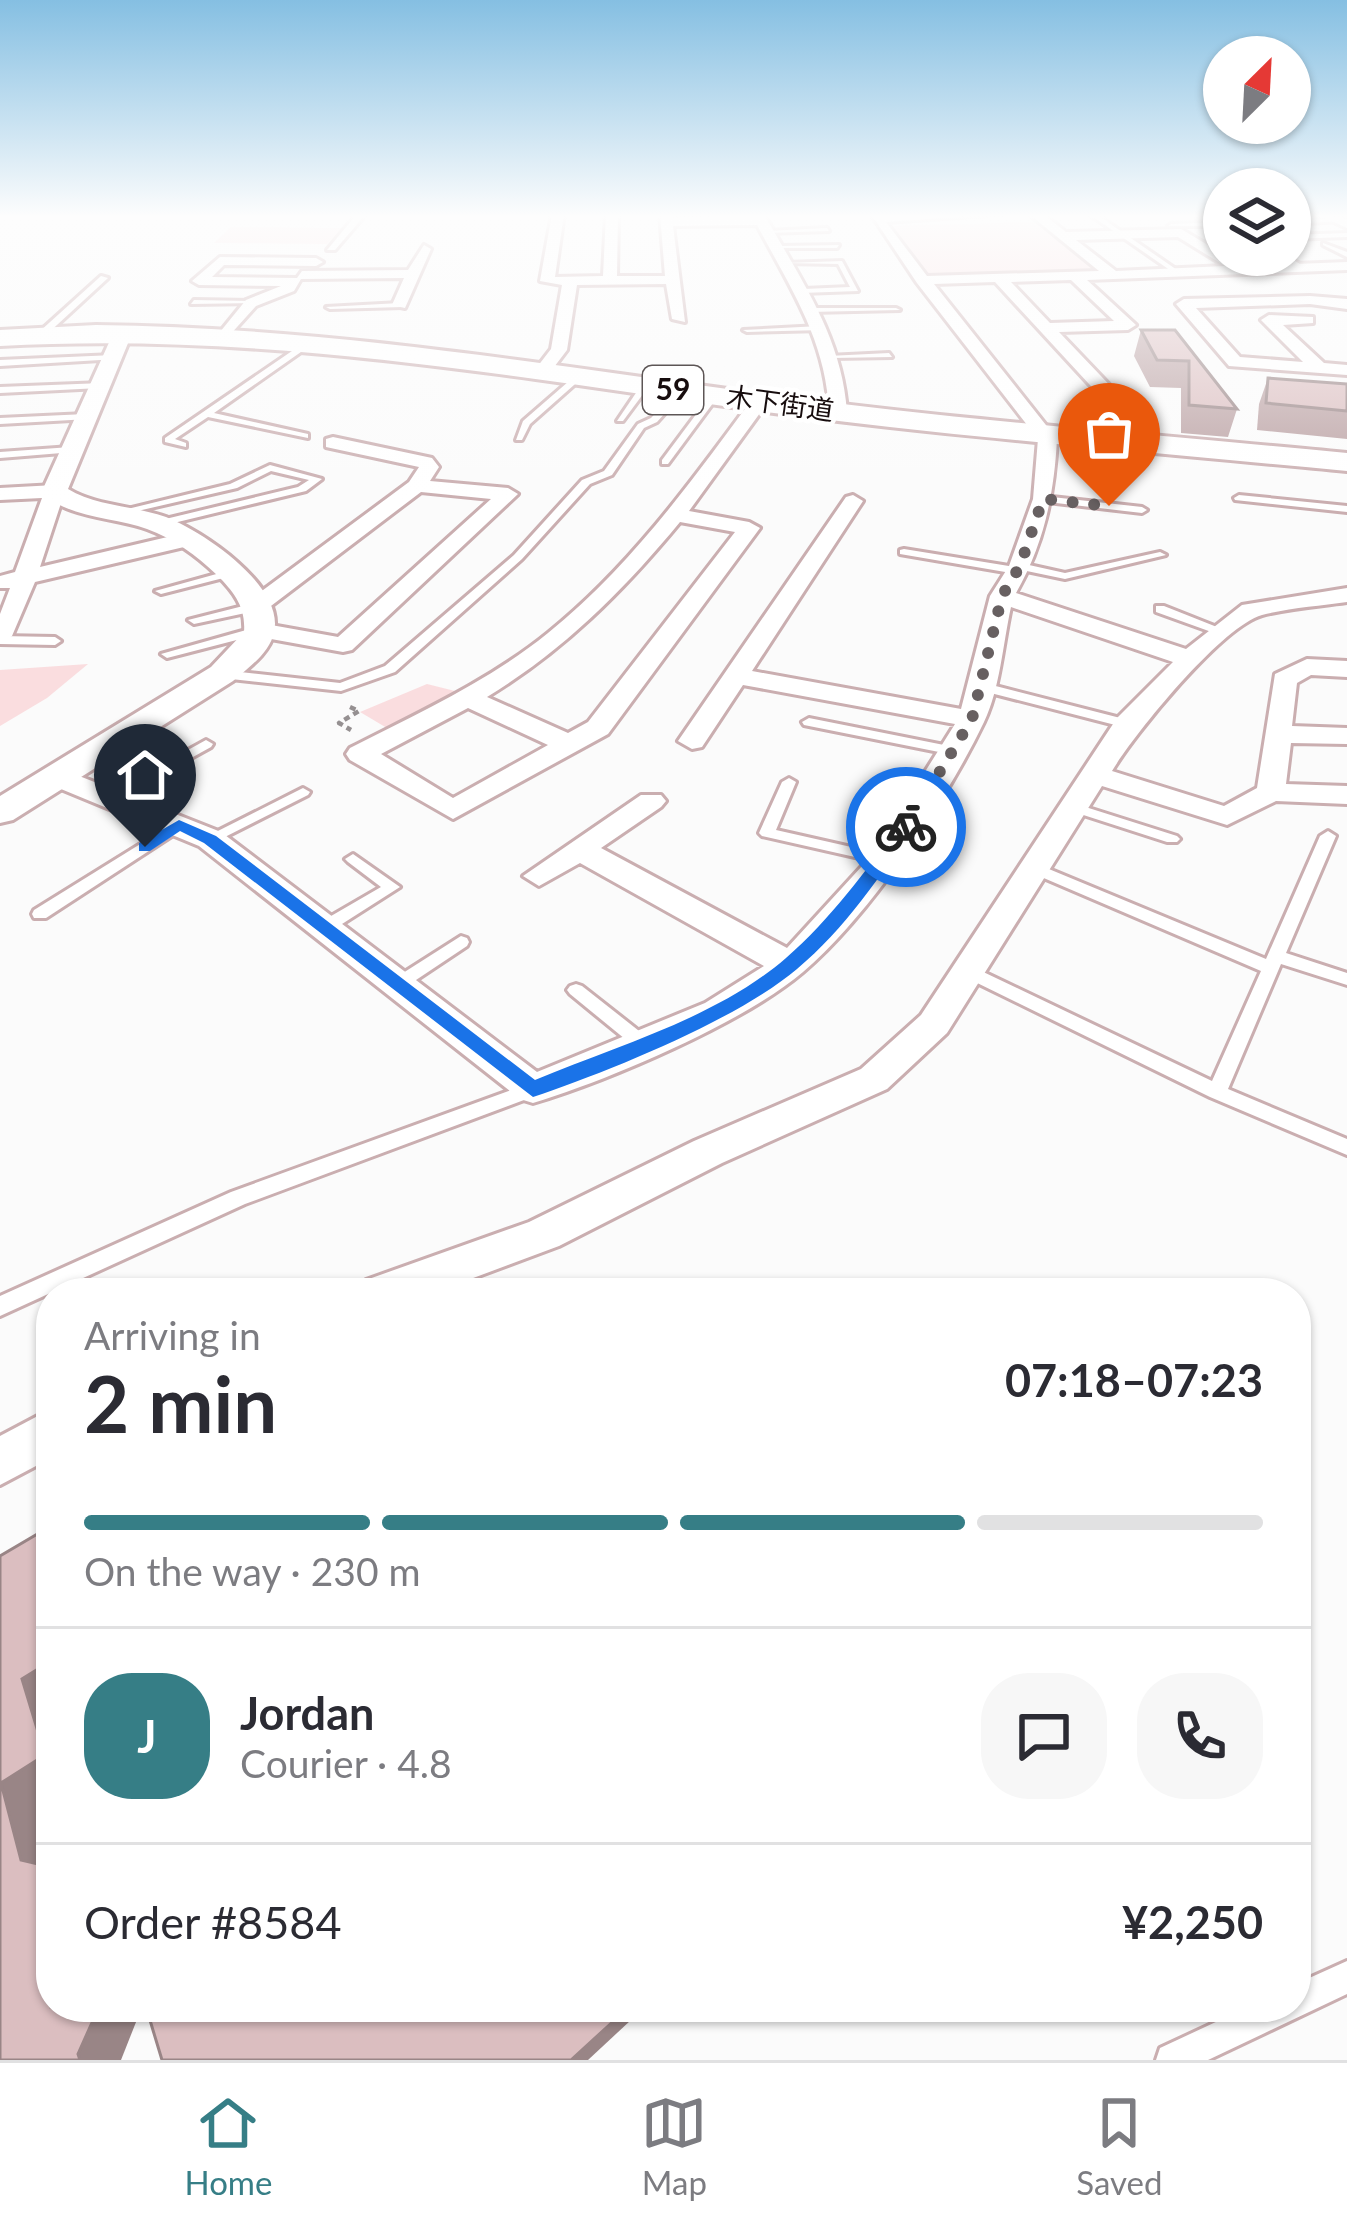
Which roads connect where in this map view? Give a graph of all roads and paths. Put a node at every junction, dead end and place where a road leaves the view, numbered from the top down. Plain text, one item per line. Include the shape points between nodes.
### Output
1 (68, 310) edge
2 (245, 310) edge
3 (566, 310) edge
4 (678, 310) edge
5 (812, 310) edge
6 (945, 310) edge
7 (1030, 310) edge
8 (1112, 310) edge
9 (1189, 310) edge
10 (680, 319) dead end
11 (1330, 322) dead end
12 (820, 328) junction
13 (1048, 328) junction
14 (747, 330) dead end
15 (228, 332) junction
16 (42, 334) junction
17 (0, 338) edge
18 (314, 340) junction
19 (118, 344) junction
20 (889, 355) dead end
21 (832, 356) junction
22 (0, 363) edge
23 (1318, 368) junction
24 (1347, 370) edge
25 (542, 371) junction
26 (579, 376) junction
27 (100, 385) junction
28 (645, 386) junction
29 (0, 391) edge
30 (681, 391) junction
31 (715, 395) junction
32 (759, 402) junction
33 (838, 412) junction
34 (207, 414) junction
35 (86, 417) junction
36 (620, 419) dead end
37 (0, 421) edge
38 (1042, 434) junction
39 (304, 436) dead end
40 (519, 439) dead end
41 (333, 443) dead end
42 (1155, 444) junction
43 (183, 445) dead end
44 (71, 450) junction
45 (0, 455) edge
46 (665, 462) dead end
47 (1347, 462) edge
48 (418, 486) junction
49 (55, 491) junction
50 (0, 494) edge
51 (1239, 498) dead end
52 (1043, 499) junction
53 (853, 501) dead end
54 (1347, 509) edge
55 (1142, 510) dead end
56 (116, 513) junction
57 (678, 515) junction
58 (157, 524) junction
59 (193, 538) junction
60 (904, 552) dead end
61 (1160, 555) dead end
62 (231, 573) junction
63 (1013, 578) junction
64 (12, 581) edge
65 (161, 591) dead end
66 (1347, 596) edge
67 (1160, 609) dead end
68 (258, 619) junction
69 (194, 620) dead end
70 (1221, 632) junction
71 (0, 638) edge
72 (55, 641) dead end
73 (167, 654) dead end
74 (1190, 659) junction
75 (1347, 669) edge
76 (222, 674) junction
77 (738, 676) junction
78 (980, 686) junction
79 (341, 687) junction
80 (468, 698) junction
81 (972, 719) junction
82 (809, 722) dead end
83 (1127, 724) junction
84 (1277, 734) junction
85 (1347, 736) edge
86 (692, 741) dead end
87 (569, 744) junction
88 (206, 745) dead end
89 (954, 752) junction
90 (360, 754) junction
91 (1096, 775) junction
92 (54, 776) junction
93 (789, 782) dead end
94 (303, 792) dead end
95 (1271, 792) junction
96 (1347, 795) edge
97 (112, 796) junction
98 (650, 801) dead end
99 (868, 804) dead end
100 (1076, 808) junction
101 (0, 812) edge
102 (915, 813) junction
103 (195, 832) junction
104 (1328, 836) dead end
105 (1172, 839) dead end
106 (579, 849) junction
107 (353, 859) dead end
108 (886, 860) junction
109 (1038, 870) junction
110 (539, 876) dead end
111 (40, 914) dead end
112 (325, 927) junction
113 (461, 942) dead end
114 (1274, 962) junction
115 (790, 965) junction
116 (971, 974) junction
117 (1347, 980) edge
118 (398, 984) junction
119 (577, 990) dead end
120 (642, 1043) junction
121 (533, 1089) junction
122 (1217, 1092) junction
123 (1347, 1147) edge
124 (62, 1278) edge
125 (422, 1278) edge
126 (36, 1290) edge
127 (0, 1306) edge
128 (36, 1441) edge
129 (0, 1462) edge
130 (1347, 1977) edge
131 (1311, 1994) edge
132 (1252, 2022) edge
133 (1172, 2060) edge

1 - 16 lane
2 - 15 street
3 - 25 street via 560,350
4 - 10 street
5 - 12 street
6 - 38 street
7 - 13 street
8 - 13 street via 1128,325
9 - 23 street via 1235,362
11 - 23 street via 1270,320
12 - 14 lane
12 - 21 street
13 - 42 street
15 - 18 main road, 木下街道 / 59
15 - 19 main road, 木下街道 / 59
16 - 17 main road, 木下街道 / 59
16 - 19 main road, 木下街道 / 59
18 - 25 main road, 木下街道 / 59
18 - 34 lane
19 - 22 lane
19 - 27 street
20 - 21 lane
21 - 33 street
23 - 24 street
25 - 26 main road, 木下街道 / 59
26 - 28 main road, 木下街道 / 59
26 - 40 lane
27 - 29 lane
27 - 35 street
28 - 30 main road, 木下街道 / 59
28 - 36 lane
30 - 31 main road, 木下街道 / 59
30 - 79 lane via 641,426 608,473 586,482 434,633 390,669
31 - 32 main road, 木下街道 / 59
31 - 46 lane
32 - 33 main road, 木下街道 / 59
32 - 57 street
33 - 38 main road, 木下街道 / 59
34 - 39 lane
34 - 43 lane via 168,440
35 - 37 lane
35 - 44 street
38 - 42 main road, 木下街道 / 59
38 - 52 street
41 - 48 street via 424,462 429,467
42 - 47 main road, 木下街道 / 59
44 - 45 lane
44 - 49 street
48 - 68 street
48 - 68 street via 508,494 344,645
49 - 50 street
49 - 56 street
49 - 64 street
51 - 54 lane
52 - 55 lane
52 - 63 street
53 - 77 street
56 - 58 street
56 - 58 lane via 233,486 271,468 317,478 302,489
57 - 80 street via 575,623
57 - 87 street via 749,528 598,728
58 - 59 street
59 - 62 street
59 - 64 street
60 - 63 lane
61 - 63 lane via 1065,576
62 - 65 lane
62 - 68 street via 254,597
63 - 74 street
63 - 78 street
64 - 71 street
66 - 70 street via 1250,610
67 - 70 lane
68 - 69 lane
68 - 73 lane
68 - 76 street via 252,646
70 - 74 street
71 - 72 lane
74 - 83 street
75 - 84 street via 1291,672
76 - 79 lane
76 - 92 street
77 - 81 street
77 - 86 street
78 - 81 street
78 - 83 lane
79 - 90 path via 340,701 359,711 339,723 361,737 346,747
80 - 87 street
80 - 90 street
81 - 89 street
82 - 89 lane
83 - 91 street
84 - 85 street
84 - 95 street
87 - 90 street via 453,810
88 - 97 lane
89 - 102 street
91 - 95 street via 1227,816
91 - 100 street
92 - 97 street
92 - 101 street
93 - 108 lane via 766,833
94 - 103 lane
95 - 96 street
97 - 103 street
98 - 106 street
99 - 102 lane
100 - 105 lane
100 - 109 street
102 - 108 street
103 - 111 lane
103 - 112 street
104 - 114 lane
106 - 110 street
106 - 115 street
107 - 112 lane via 392,887
108 - 115 street
109 - 114 lane
109 - 116 street
112 - 118 street
113 - 118 lane
114 - 117 lane
114 - 122 lane
115 - 120 street via 718,1012
116 - 122 lane
116 - 125 street via 934,1024 874,1079 544,1234
118 - 121 street
119 - 120 lane
120 - 121 street
121 - 124 lane via 238,1198
122 - 123 lane
126 - 127 lane
128 - 129 street
130 - 131 lane
132 - 133 lane

